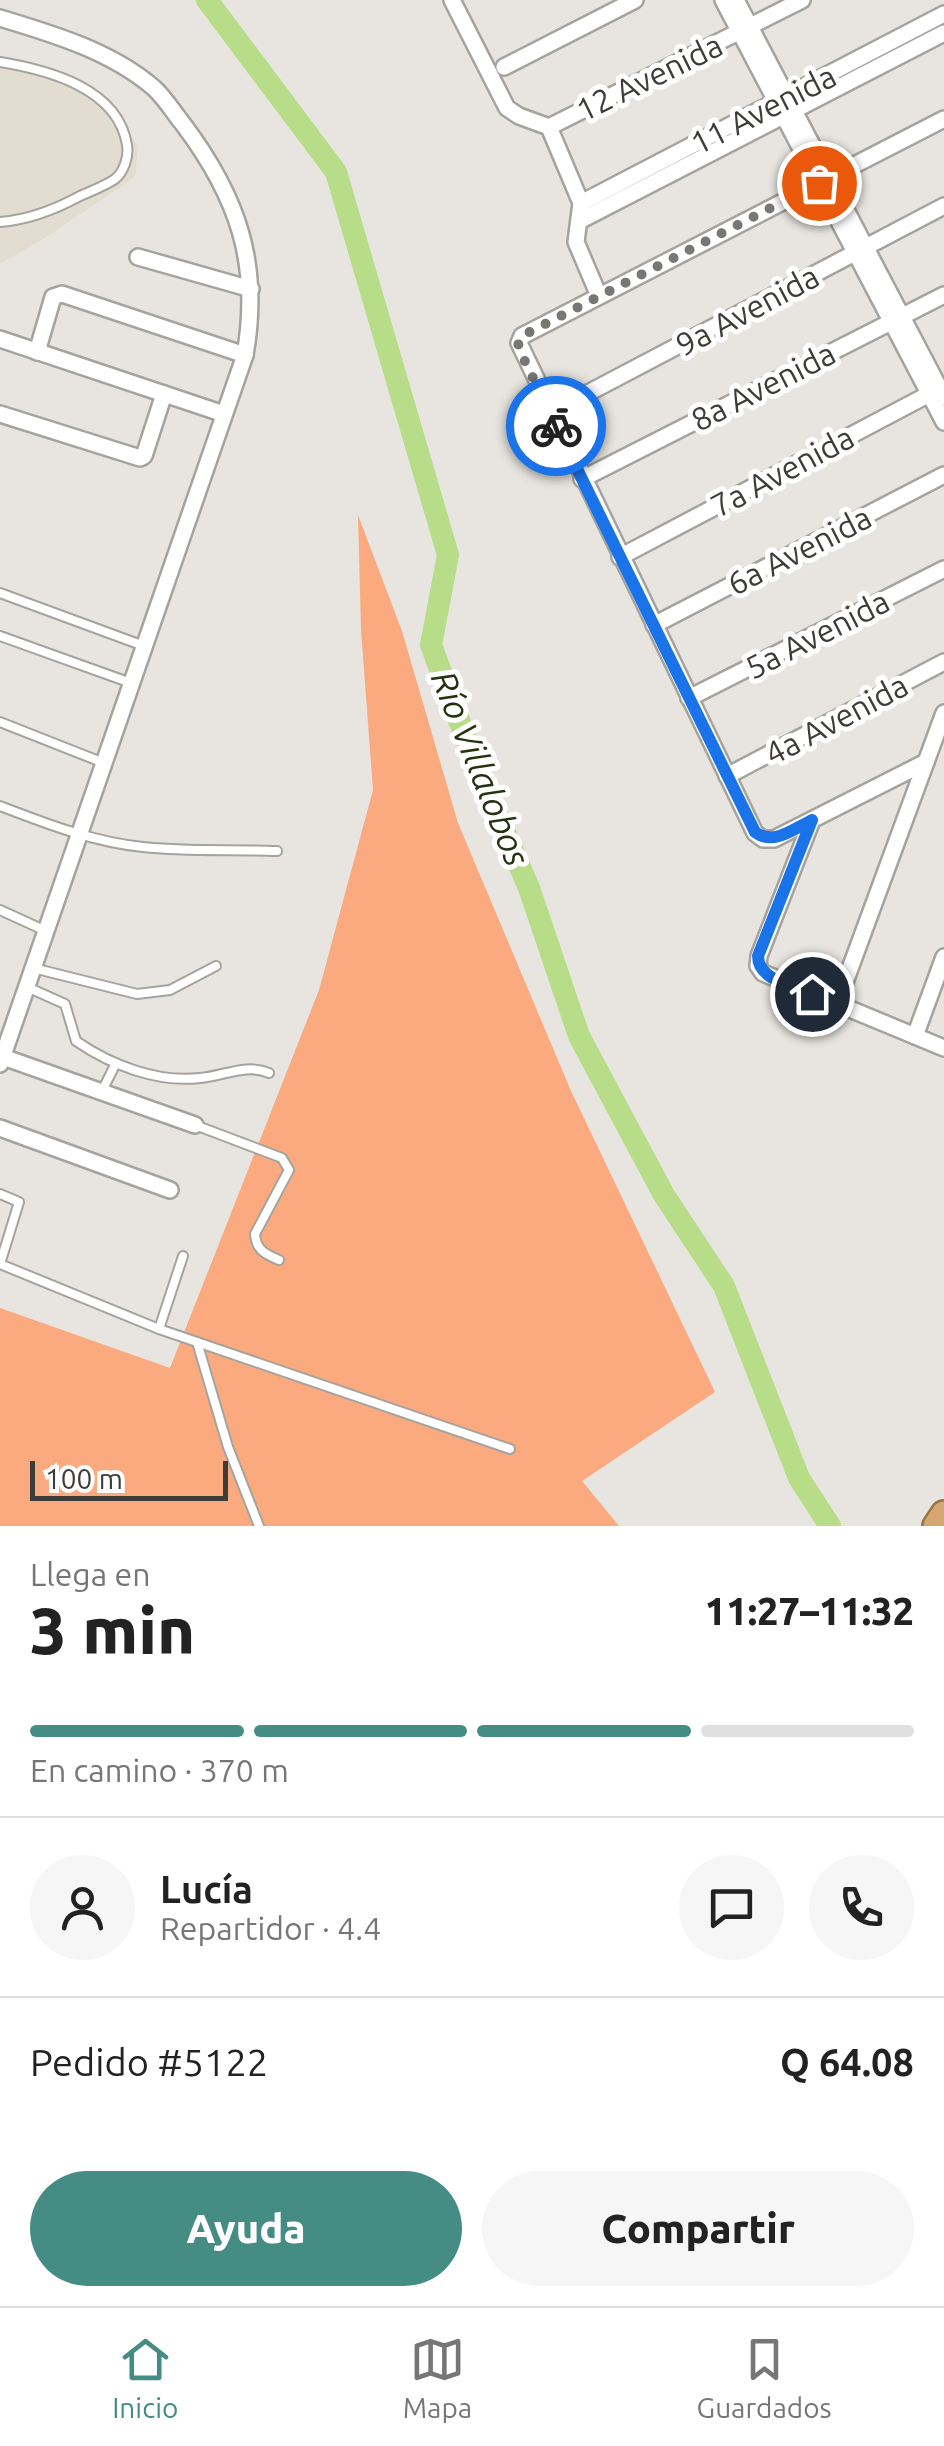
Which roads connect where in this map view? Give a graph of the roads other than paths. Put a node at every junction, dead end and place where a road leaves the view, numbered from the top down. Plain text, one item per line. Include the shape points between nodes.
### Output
1 (452, 0) edge
2 (634, 0) edge
3 (723, 0) edge
4 (736, 0) edge
5 (802, 0) edge
6 (944, 14) edge
7 (0, 18) edge
8 (745, 30) junction
9 (944, 33) edge
10 (0, 62) edge
11 (504, 66) dead end
12 (785, 106) junction
13 (944, 119) edge
14 (549, 127) junction
15 (824, 181) junction
16 (581, 202) junction
17 (944, 206) edge
18 (581, 220) junction
19 (0, 222) edge
20 (860, 250) junction
21 (138, 257) dead end
22 (251, 289) junction
23 (944, 295) edge
24 (600, 296) junction
25 (896, 318) junction
26 (0, 338) edge
27 (37, 352) junction
28 (244, 355) junction
29 (939, 391) edge
30 (164, 394) junction
31 (550, 413) junction
32 (0, 414) edge
33 (224, 414) junction
34 (944, 422) edge
35 (944, 475) edge
36 (582, 478) junction
37 (620, 557) junction
38 (944, 569) edge
39 (0, 592) edge
40 (654, 625) junction
41 (0, 636) edge
42 (144, 646) junction
43 (944, 662) edge
44 (132, 682) junction
45 (690, 698) junction
46 (944, 713) edge
47 (0, 722) edge
48 (104, 762) junction
49 (926, 762) junction
50 (728, 776) junction
51 (0, 806) edge
52 (812, 820) junction
53 (79, 835) junction
54 (277, 851) dead end
55 (0, 910) edge
56 (46, 932) junction
57 (944, 957) edge
58 (216, 966) dead end
59 (33, 968) junction
60 (27, 987) junction
61 (837, 1004) junction
62 (915, 1036) junction
63 (944, 1048) edge
64 (1, 1060) edge
65 (116, 1064) junction
66 (268, 1073) dead end
67 (101, 1092) junction
68 (195, 1124) joint
69 (0, 1128) edge
70 (170, 1190) dead end
71 (0, 1194) edge
72 (3, 1240) edge
73 (182, 1256) dead end
74 (279, 1260) dead end
75 (0, 1264) edge
76 (159, 1329) junction
77 (197, 1342) junction
78 (510, 1450) dead end
79 (944, 1514) edge
80 (258, 1526) edge
81 (936, 1526) edge

1 - 14 street via 507,108
2 - 11 street
3 - 8 street
4 - 8 street
5 - 8 street, 12 Avenida
6 - 12 street, 11 Avenida
7 - 22 street via 67,39 156,89 212,163 244,238
8 - 12 street
8 - 14 street, 12 Avenida
9 - 12 street, 11 Avenida
10 - 19 lane via 86,89 116,115 128,148 118,178 18,221
12 - 15 street
12 - 16 street, 11 Avenida
12 - 18 street, 11 Avenida
13 - 15 street
14 - 16 street
15 - 20 street
15 - 24 street
16 - 18 street
17 - 20 street, 9a Avenida
18 - 24 street via 576,242
20 - 25 street
20 - 31 street, 9a Avenida
21 - 22 street
22 - 28 street
23 - 25 street, 8a Avenida
24 - 31 street via 518,343
25 - 29 street
25 - 36 street, 8a Avenida
26 - 27 street
27 - 28 street via 54,297 62,294
27 - 30 street
28 - 33 street
29 - 34 street
29 - 37 street, 7a Avenida
30 - 32 street via 140,458
30 - 33 street
31 - 36 street
33 - 42 street
35 - 40 street, 6a Avenida
36 - 37 street
37 - 40 street
38 - 45 street, 5a Avenida
39 - 42 lane
40 - 45 street
41 - 44 lane
42 - 44 street
43 - 50 street, 4a Avenida
44 - 48 street
45 - 50 street
46 - 49 street
47 - 48 lane
48 - 53 street
49 - 52 street
49 - 61 street
50 - 52 street via 763,839
51 - 53 lane
52 - 61 street via 758,966
53 - 54 lane via 146,848
53 - 56 street
55 - 56 lane
56 - 59 street
57 - 62 street
58 - 59 lane via 170,990 137,994
59 - 60 street
60 - 64 street
60 - 65 lane via 65,1004 76,1042
61 - 62 street
62 - 63 street
64 - 67 street
65 - 66 lane via 180,1080 243,1069
65 - 67 lane
67 - 68 street
68 - 74 lane via 287,1163 255,1234 262,1252
69 - 70 street
71 - 72 lane via 19,1202
72 - 75 lane
73 - 76 lane
75 - 76 lane
76 - 77 lane
77 - 78 lane
77 - 80 lane
79 - 81 highway

